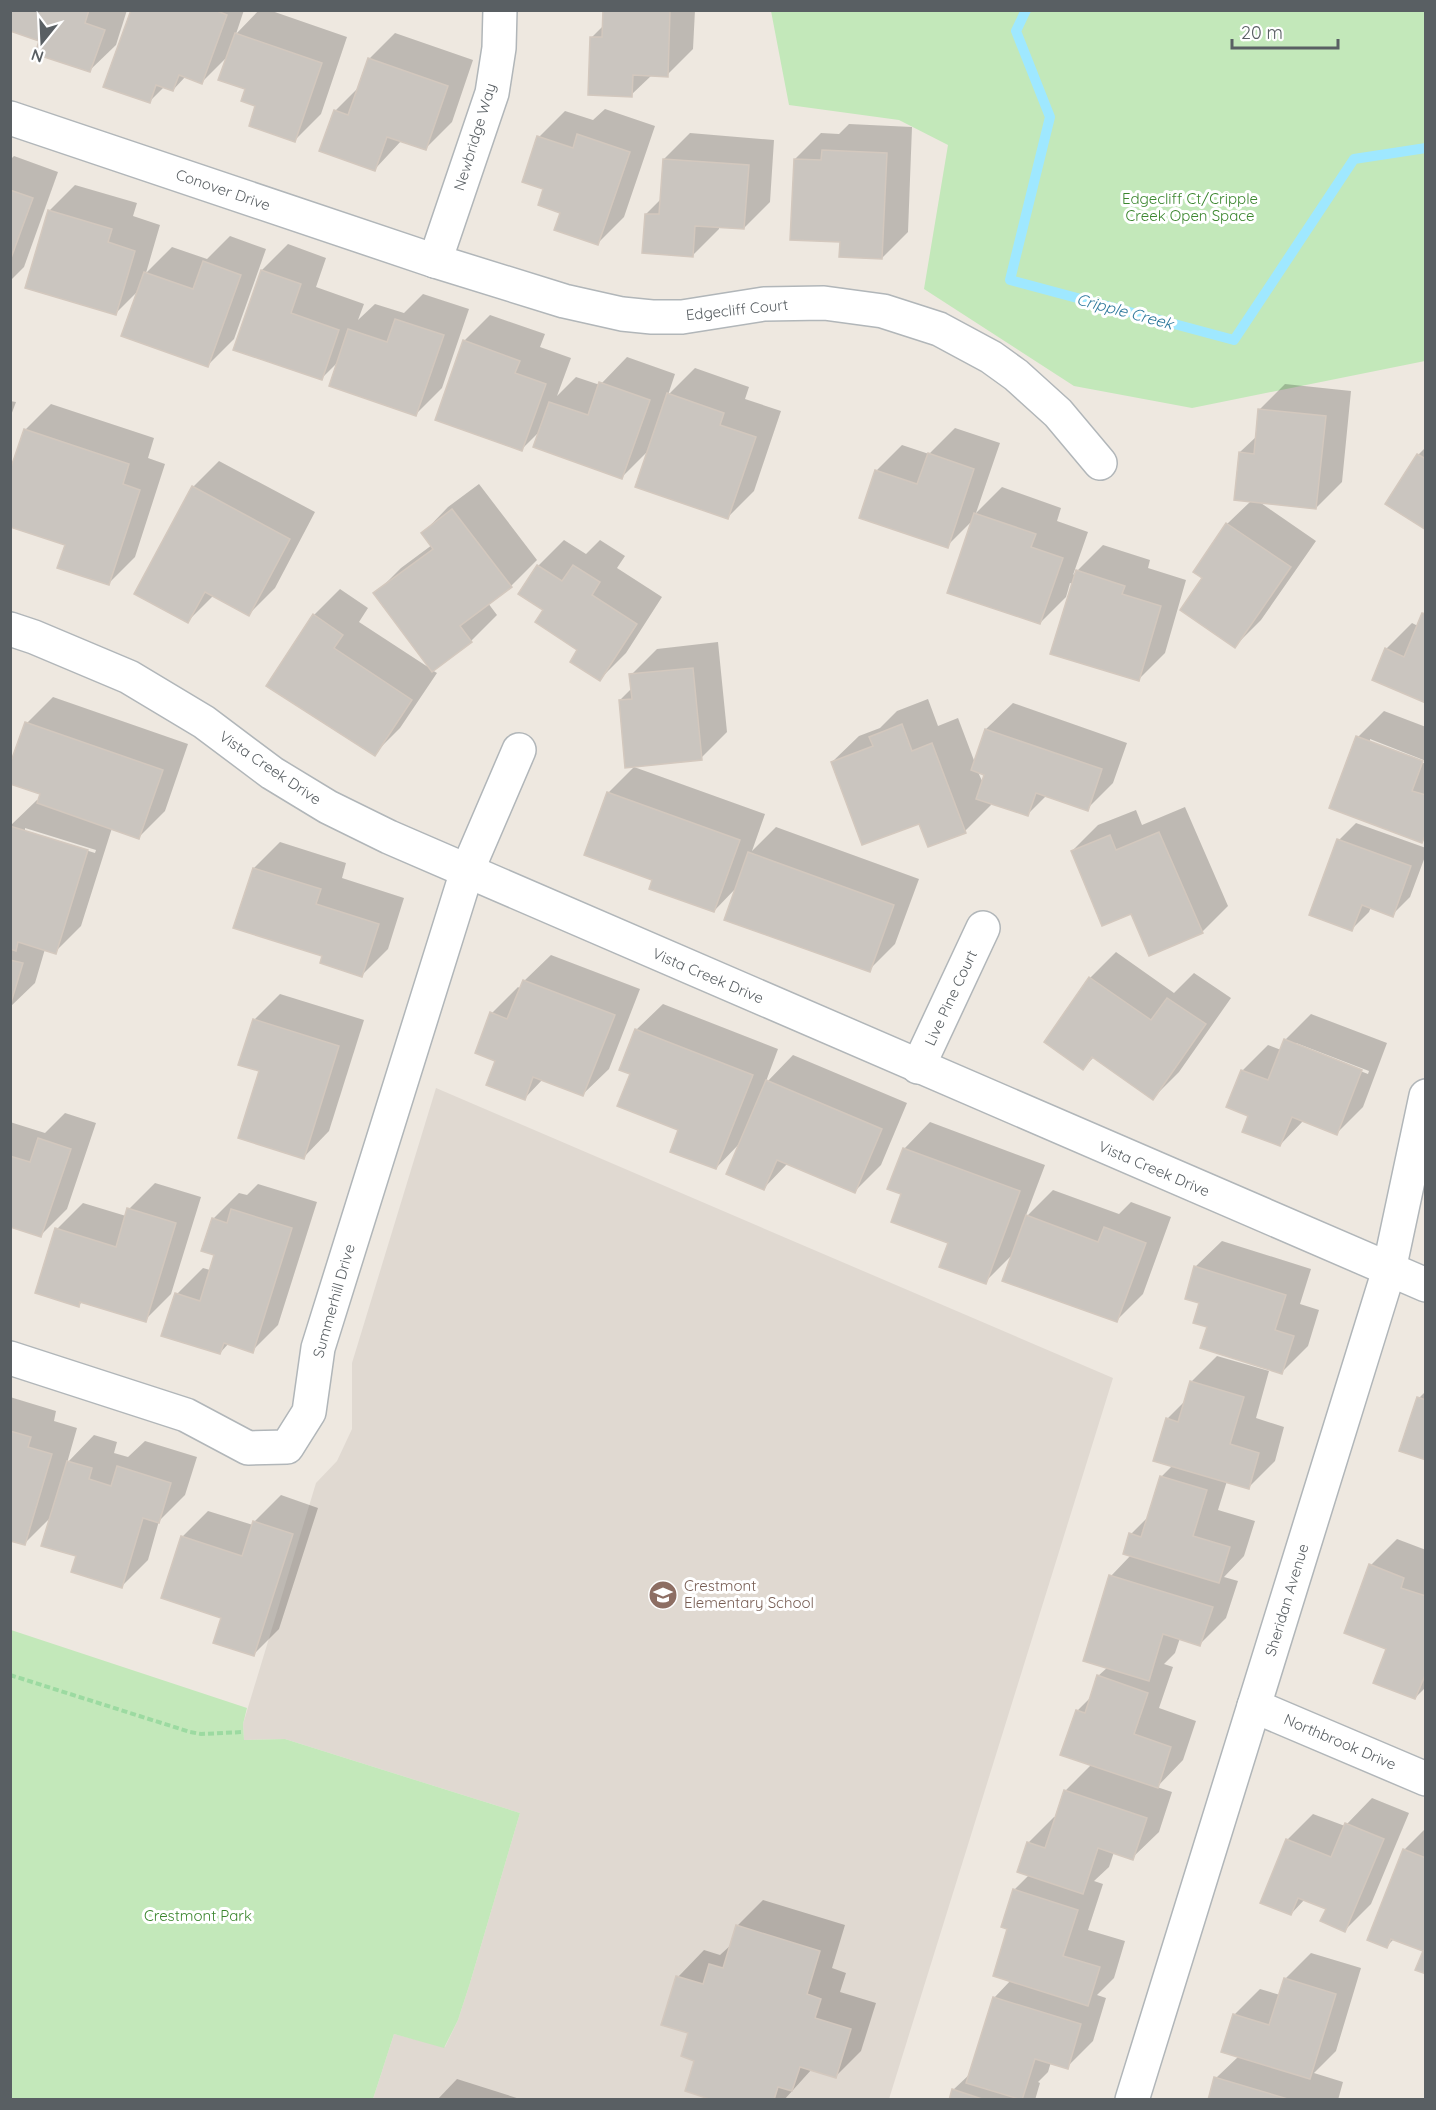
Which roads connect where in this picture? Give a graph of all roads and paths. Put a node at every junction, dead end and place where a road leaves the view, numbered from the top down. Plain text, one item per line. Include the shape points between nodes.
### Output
1 (500, 10) edge
2 (10, 118) edge
3 (435, 261) junction
4 (1100, 463) dead end
5 (10, 629) edge
6 (519, 750) dead end
7 (467, 871) junction
8 (983, 928) dead end
9 (918, 1067) junction
10 (1425, 1096) edge
11 (1389, 1270) junction
12 (1425, 1285) edge
13 (10, 1358) edge
14 (10, 1675) edge
15 (1254, 1706) junction
16 (243, 1732) dead end
17 (1425, 1779) edge
18 (1132, 2100) edge

1 - 3 street, Newbridge Way via 492,93
2 - 3 street, Conover Drive
3 - 4 street, Edgecliff Court via 564,301 622,314 682,317 764,304 824,303 883,311 939,329 991,357 1058,413
5 - 7 street, Vista Creek Drive via 129,677 328,807
6 - 7 street
7 - 9 street, Vista Creek Drive
7 - 13 street, Summerhill Drive via 318,1348 309,1412 287,1448 248,1448 186,1415
8 - 9 street, Live Pine Court
9 - 11 street, Vista Creek Drive
10 - 11 street, Sheridan Avenue
11 - 12 street, Vista Creek Drive
11 - 15 street, Sheridan Avenue
14 - 16 path via 190,1732
15 - 17 street, Northbrook Drive
15 - 18 street, Sheridan Avenue

